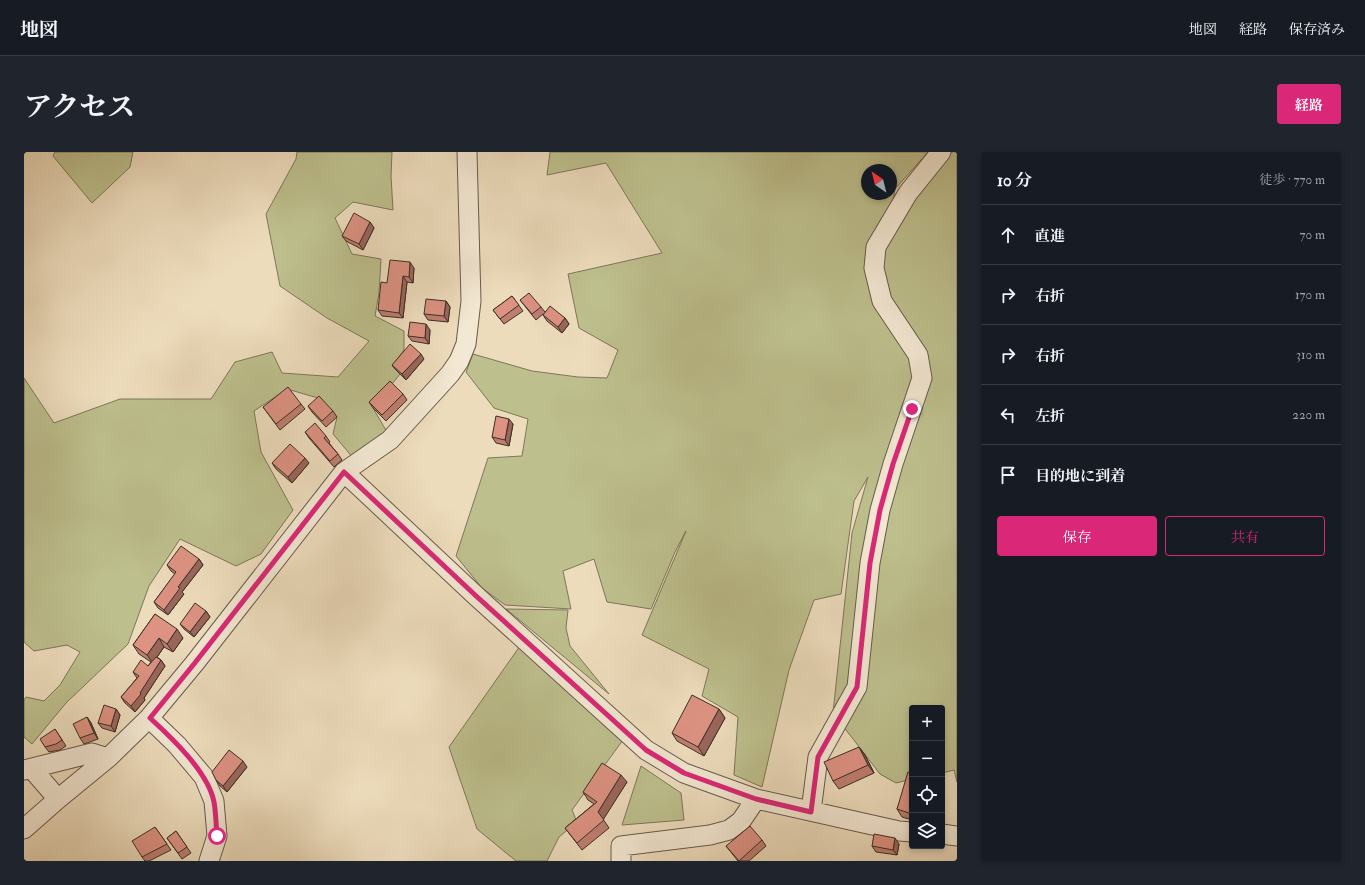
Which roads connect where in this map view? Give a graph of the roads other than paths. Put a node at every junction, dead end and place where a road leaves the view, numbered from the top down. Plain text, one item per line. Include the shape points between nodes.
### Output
1 (467, 152) edge
2 (941, 152) edge
3 (344, 472) junction
4 (150, 718) junction
5 (108, 758) junction
6 (28, 770) edge
7 (58, 799) junction
8 (756, 799) junction
9 (811, 812) junction
10 (24, 829) edge
11 (909, 832) edge
12 (945, 834) edge
13 (957, 836) edge
14 (209, 861) edge
15 (622, 861) edge

1 - 3 street via 471,301 466,344 450,374 390,440
2 - 9 street via 908,193 876,247 874,268 882,301 918,355 922,378 880,510 870,563 857,687 818,757
3 - 4 street
3 - 8 street via 646,750 684,773
4 - 5 street
4 - 14 street via 204,777 214,801 217,836
5 - 6 street via 92,753
5 - 7 street
6 - 7 street
7 - 10 street
8 - 9 street
8 - 15 street via 741,820 728,830 710,835 621,846
9 - 11 street
12 - 13 street

